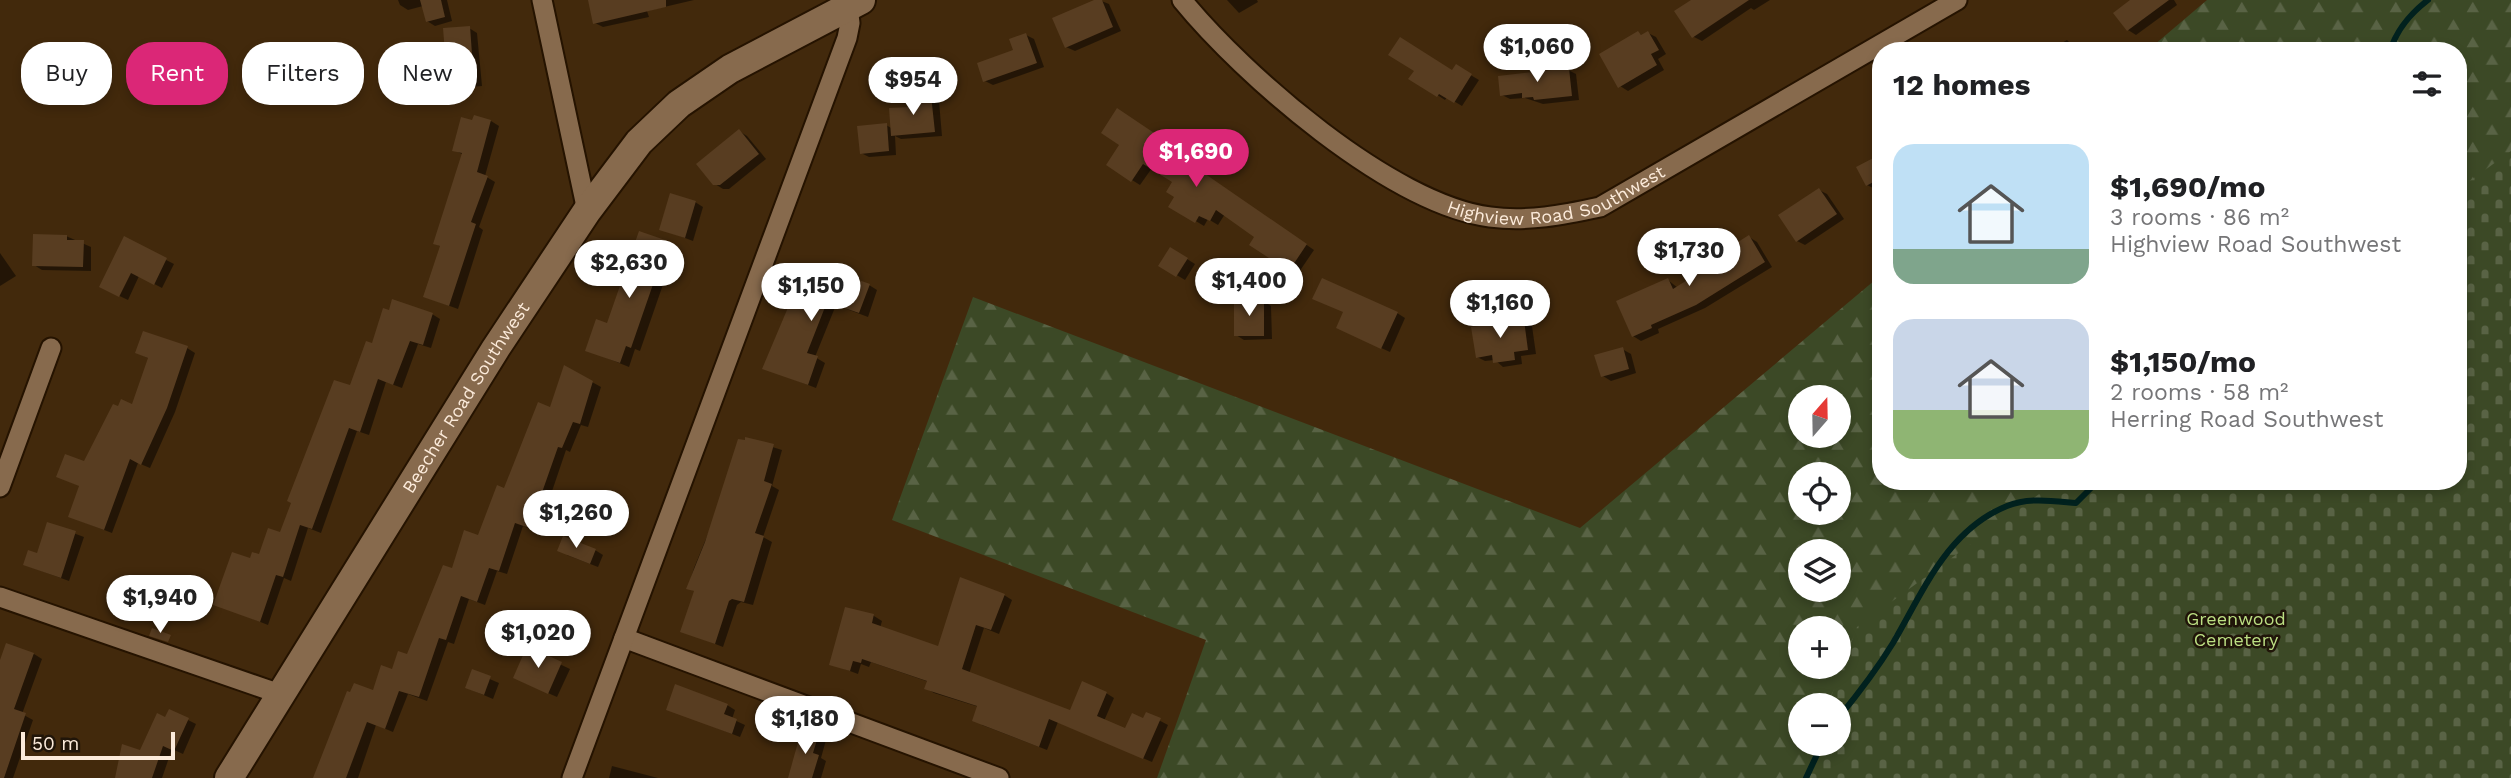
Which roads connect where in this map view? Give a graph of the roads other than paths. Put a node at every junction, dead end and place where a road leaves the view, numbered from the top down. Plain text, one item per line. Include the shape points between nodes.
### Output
1 (542, 0) edge
2 (1181, 0) edge
3 (1957, 0) edge
4 (854, 3) edge
5 (1885, 42) edge
6 (1872, 49) edge
7 (587, 211) junction
8 (51, 348) dead end
9 (0, 487) edge
10 (0, 597) edge
11 (624, 638) junction
12 (280, 694) junction
13 (229, 778) edge
14 (572, 778) edge
15 (999, 778) edge

1 - 7 street
2 - 6 street, Highview Road Southwest via 1256,76 1319,129 1384,173 1440,203 1488,217 1543,219 1600,207
3 - 5 street, Highview Road Southwest
4 - 7 street, Beecher Road Southwest via 730,69 678,104 639,142
4 - 11 street via 847,38
7 - 12 street, Beecher Road Southwest
8 - 9 street
10 - 12 street
11 - 14 street
11 - 15 street
12 - 13 street, Beecher Road Southwest

